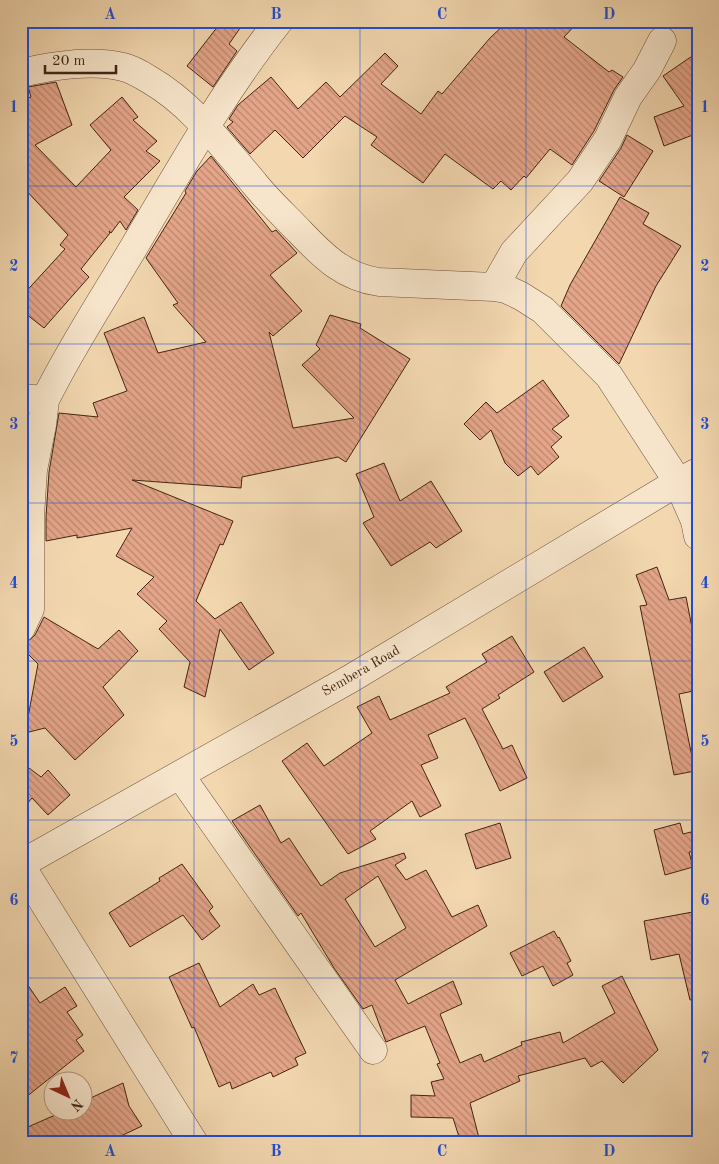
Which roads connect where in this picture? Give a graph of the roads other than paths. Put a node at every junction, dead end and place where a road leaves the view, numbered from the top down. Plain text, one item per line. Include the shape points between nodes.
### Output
1 (279, 21) edge
2 (662, 41) dead end
3 (21, 73) edge
4 (206, 126) junction
5 (494, 286) junction
6 (33, 399) edge
7 (688, 477) edge
8 (698, 536) edge
9 (21, 628) edge
10 (180, 775) junction
11 (21, 865) edge
12 (373, 1050) dead end
13 (194, 1143) edge

1 - 4 street
2 - 5 street via 628,97 608,140 580,181 514,252
3 - 4 street via 56,65 123,67 161,86
4 - 5 street via 255,185 318,251 345,272 363,280 379,282
4 - 6 street via 76,344
5 - 7 street via 521,296 543,310 593,359
6 - 9 street via 30,609
7 - 8 street
7 - 10 street, Sembera Road via 350,679
10 - 11 street, Sembera Road
10 - 12 street
11 - 13 street

